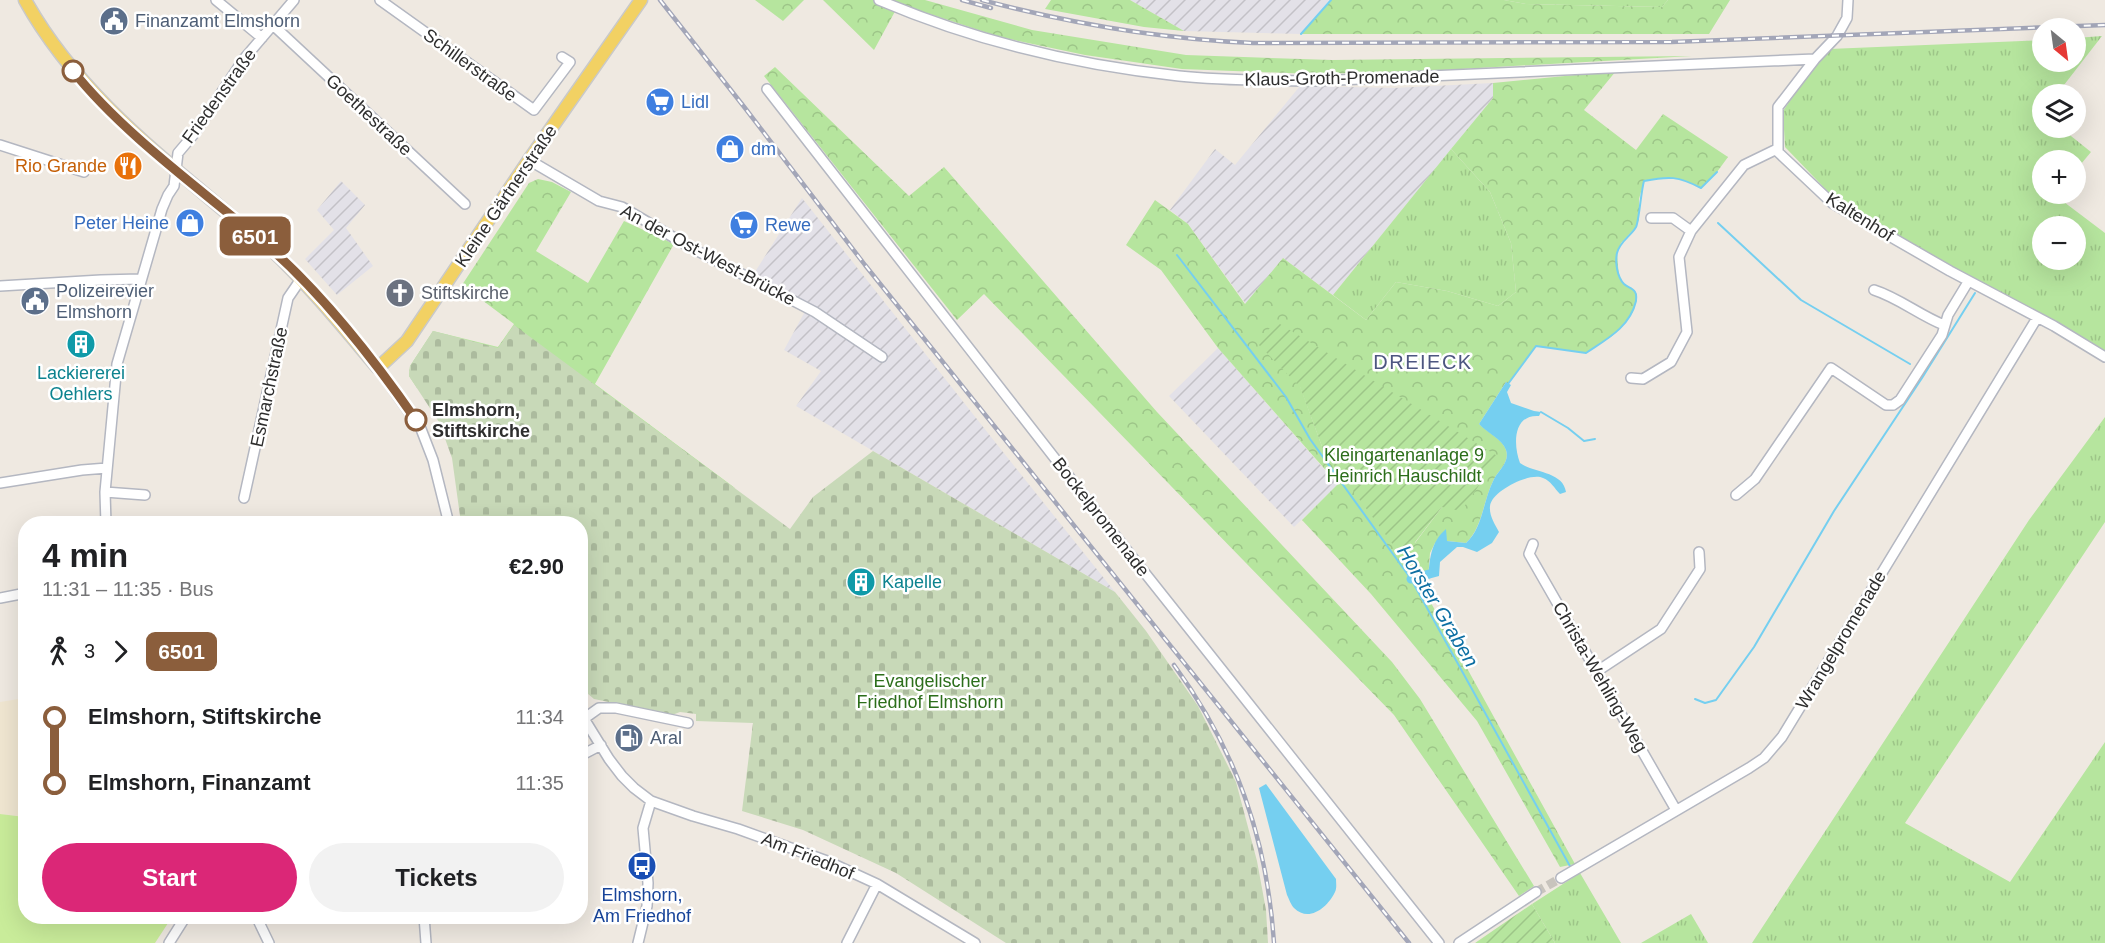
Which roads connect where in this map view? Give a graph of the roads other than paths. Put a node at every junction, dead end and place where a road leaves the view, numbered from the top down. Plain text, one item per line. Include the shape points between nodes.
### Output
1 (25, 0) edge
2 (216, 0) edge
3 (294, 0) edge
4 (380, 0) edge
5 (641, 0) edge
6 (879, 0) edge
7 (1848, 0) edge
8 (274, 26) junction
9 (262, 38) junction
10 (562, 57) dead end
11 (1815, 59) junction
12 (767, 89) dead end
13 (0, 145) edge
14 (1777, 149) junction
15 (530, 160) junction
16 (177, 170) junction
17 (84, 172) dead end
18 (465, 204) dead end
19 (1651, 218) dead end
20 (1691, 231) junction
21 (140, 279) junction
22 (301, 279) junction
23 (1968, 282) junction
24 (0, 286) edge
25 (1874, 290) dead end
26 (2037, 318) junction
27 (1944, 324) junction
28 (882, 357) dead end
29 (2105, 357) edge
30 (378, 368) junction
31 (1630, 378) dead end
32 (107, 468) junction
33 (0, 483) edge
34 (105, 492) junction
35 (145, 495) dead end
36 (1736, 495) dead end
37 (244, 498) dead end
38 (106, 516) edge
39 (446, 516) edge
40 (1533, 544) dead end
41 (1699, 552) dead end
42 (18, 594) edge
43 (0, 598) edge
44 (1596, 672) junction
45 (588, 713) edge
46 (588, 723) edge
47 (688, 723) dead end
48 (601, 745) junction
49 (588, 752) edge
50 (651, 801) junction
51 (1676, 810) junction
52 (1561, 878) tunnel mouth
53 (876, 884) junction
54 (1536, 892) tunnel mouth
55 (181, 924) edge
56 (260, 924) edge
57 (425, 924) edge
58 (169, 943) edge
59 (269, 943) edge
60 (426, 943) edge
61 (638, 943) edge
62 (847, 943) edge
63 (975, 943) edge
64 (1439, 943) edge
65 (1459, 943) edge

1 - 16 main road via 83,83
2 - 9 street
3 - 8 street, Friedenstraße
4 - 10 street, Schillerstraße via 534,110 570,63
5 - 15 main road, Kleine Gärtnerstraße
6 - 11 street, Klaus-Groth-Promenade via 964,33 1035,53 1181,76 1316,81
7 - 11 street via 1842,27
8 - 9 street, Friedenstraße
8 - 18 street, Goethestraße
9 - 16 street, Friedenstraße via 178,153
11 - 14 street via 1778,107
12 - 64 street, Bockelpromenade
13 - 17 street
14 - 20 street via 1744,165
14 - 23 street, Kaltenhof via 1832,203
15 - 28 street, An der Ost-West-Brücke via 599,201 622,207 815,312
15 - 30 main road, Kleine Gärtnerstraße via 407,341
16 - 21 street, Friedenstraße
16 - 22 main road
19 - 20 street via 1673,218
20 - 31 street via 1679,257 1687,332 1671,362 1643,379
21 - 24 street
21 - 32 street, Friedenstraße via 117,364
22 - 30 main road
22 - 37 street, Esmarchstraße via 288,298
23 - 26 street, Kaltenhof
23 - 27 street
25 - 27 street
26 - 29 street, Kaltenhof
26 - 51 street, Wrangelpromenade via 1782,737 1764,758
27 - 36 street via 1942,335 1893,405 1886,405 1831,368 1755,479
30 - 39 street via 424,435
32 - 33 street
32 - 34 street, Friedenstraße
34 - 35 street
34 - 38 street, Friedenstraße
40 - 44 street, Christa-Wehling-Weg via 1529,554
41 - 44 street via 1700,568 1661,629
42 - 43 street
44 - 51 street, Christa-Wehling-Weg
45 - 47 street via 616,708
46 - 48 street, Am Friedhof
48 - 49 street
48 - 50 street, Am Friedhof via 634,788
50 - 53 street, Am Friedhof via 827,861
50 - 61 street via 643,828 647,906
51 - 52 street, Wrangelpromenade
53 - 62 street
53 - 63 street, Am Friedhof
54 - 65 street
55 - 58 street
56 - 59 street
57 - 60 street

